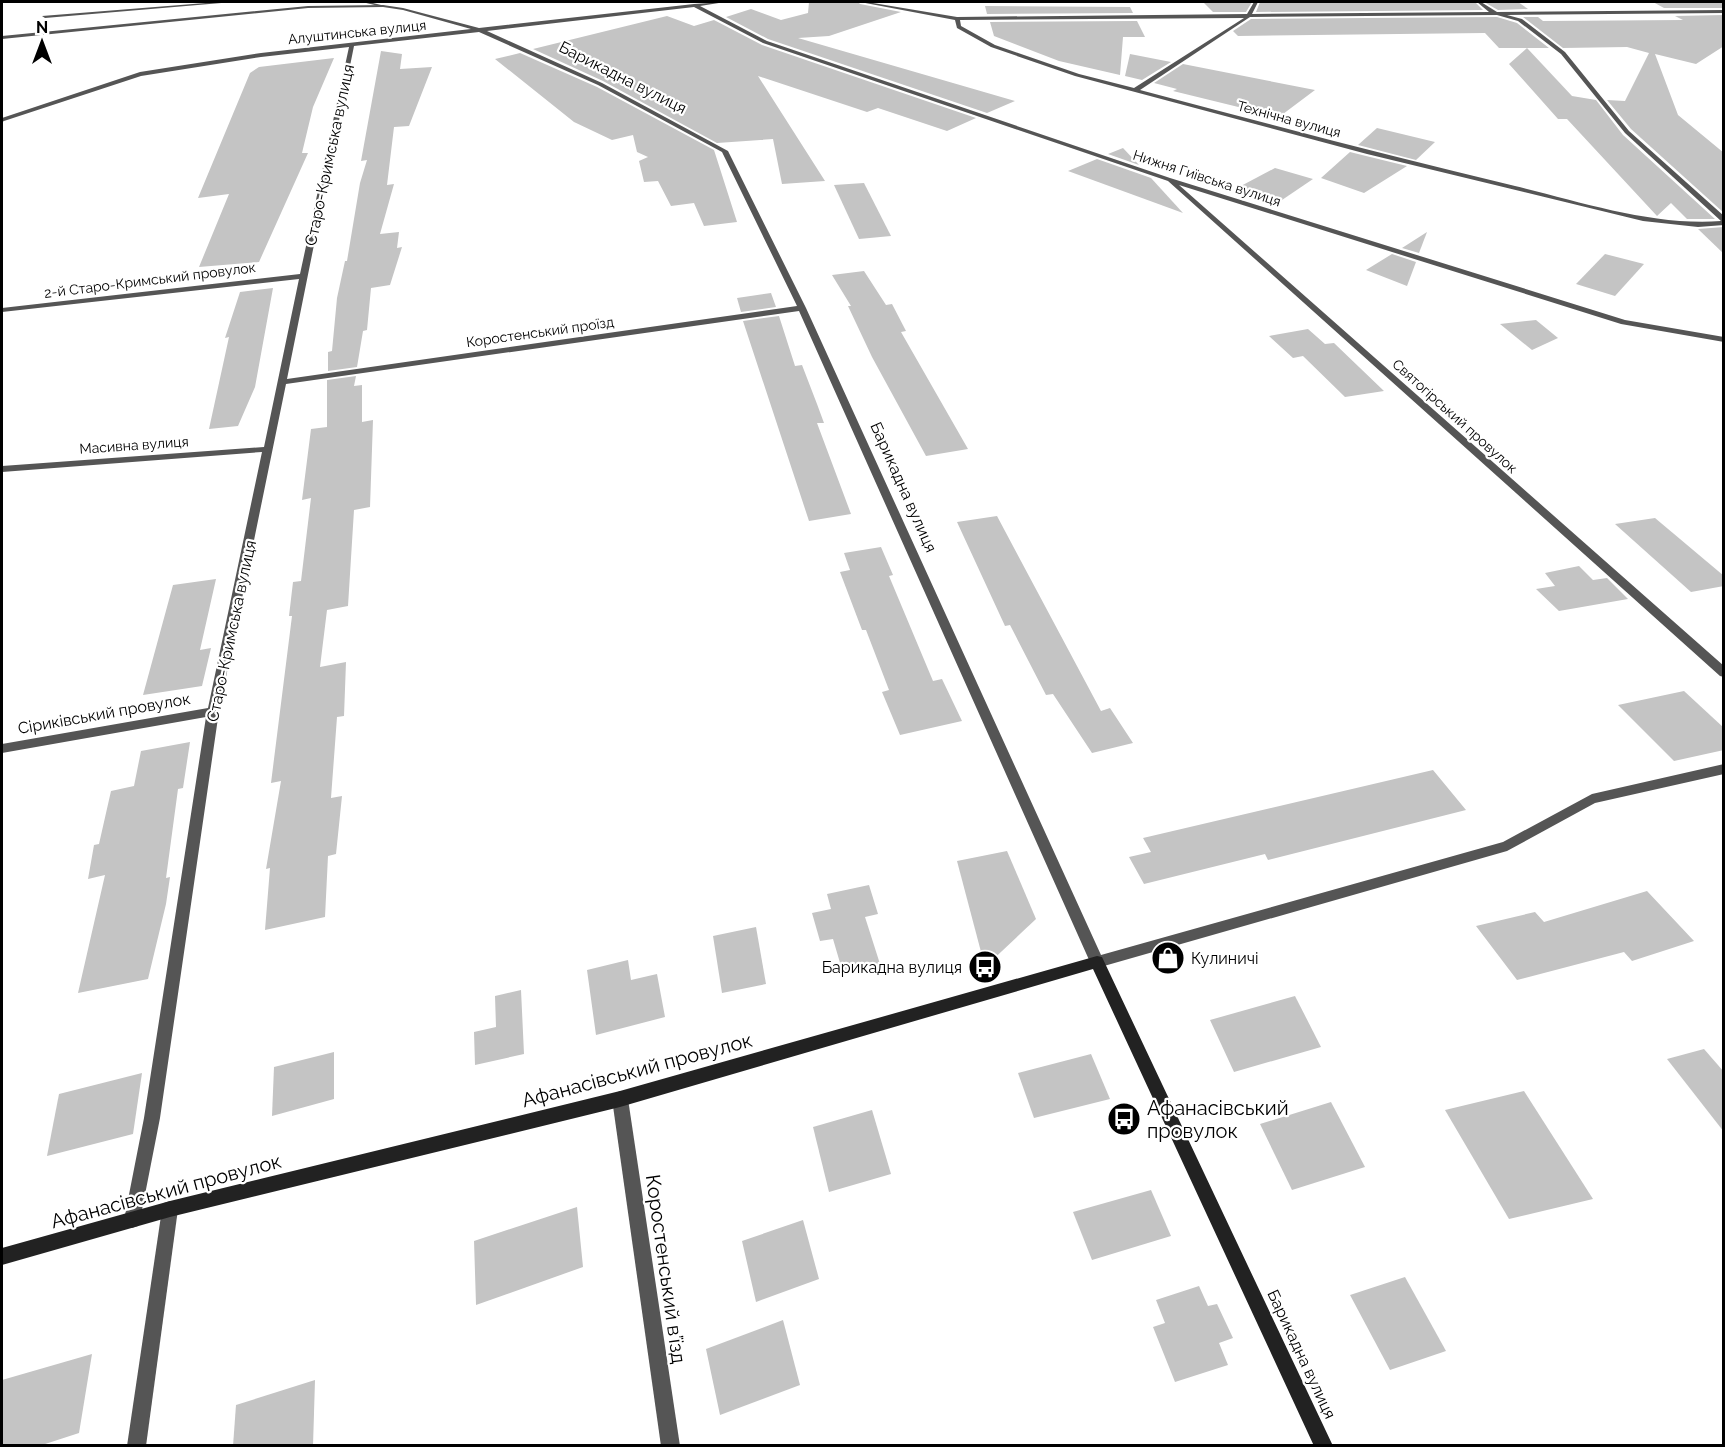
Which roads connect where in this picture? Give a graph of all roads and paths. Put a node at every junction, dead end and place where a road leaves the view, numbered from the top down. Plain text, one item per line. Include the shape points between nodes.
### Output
1 (99, 2) edge
2 (143, 2) edge
3 (231, 2) edge
4 (364, 2) edge
5 (723, 2) edge
6 (862, 2) edge
7 (1256, 2) edge
8 (1479, 2) edge
9 (186, 3) edge
10 (694, 5) junction
11 (383, 6) junction
12 (1641, 6) dead end
13 (141, 9) junction
14 (1529, 11) junction
15 (1649, 11) junction
16 (1724, 11) edge
17 (96, 12) junction
18 (1492, 12) junction
19 (45, 16) dead end
20 (1248, 17) junction
21 (957, 19) junction
22 (1520, 20) junction
23 (483, 31) junction
24 (2, 37) edge
25 (352, 45) junction
26 (1134, 91) junction
27 (2, 120) edge
28 (1168, 179) junction
29 (1724, 221) edge
30 (303, 276) junction
31 (802, 308) junction
32 (2, 310) edge
33 (1724, 340) edge
34 (282, 381) junction
35 (269, 449) junction
36 (2, 469) edge
37 (1724, 673) edge
38 (213, 711) junction
39 (2, 748) edge
40 (1724, 769) edge
41 (1097, 962) junction
42 (620, 1099) junction
43 (170, 1209) junction
44 (132, 1220) junction
45 (2, 1257) edge
46 (136, 1446) edge
47 (671, 1446) edge
48 (1324, 1446) edge

1 - 17 street
2 - 13 street
3 - 9 street
4 - 11 street
5 - 10 street, Алуштинська вулиця
6 - 21 street
7 - 20 street
8 - 18 street
9 - 13 street
10 - 23 street, Алуштинська вулиця
10 - 28 street, Нижня Гиївська вулиця via 765,42
11 - 23 street
11 - 24 street via 308,7
12 - 15 street
13 - 17 street
14 - 15 street
14 - 18 street
14 - 22 street
15 - 16 street
17 - 19 street
18 - 20 street
18 - 22 street
20 - 21 street
20 - 26 street
21 - 26 street, Технічна вулиця via 959,27 993,45
22 - 29 street via 1563,53 1627,132
23 - 25 street, Алуштинська вулиця
23 - 31 street, Барикадна вулиця via 600,84 725,151
25 - 27 street, Алуштинська вулиця via 140,74
25 - 30 street, Старо-Кримська вулиця
26 - 29 street, Технічна вулиця via 1643,219 1698,225
28 - 33 street, Нижня Гиївська вулиця via 1624,322
28 - 37 street, Святогірський провулок
30 - 32 street, 2-й Старо-Кримський провулок
30 - 34 street, Старо-Кримська вулиця
31 - 34 street, Коростенський проїзд
31 - 41 street, Барикадна вулиця
34 - 35 street, Старо-Кримська вулиця
35 - 36 street, Масивна вулиця
35 - 38 street, Старо-Кримська вулиця
38 - 39 street, Сіриківський провулок
38 - 44 street, Старо-Кримська вулиця via 152,1118
40 - 41 street, Афанасівський провулок via 1592,800 1507,846
41 - 42 street, Афанасівський провулок
41 - 48 street, Барикадна вулиця
42 - 43 street, Афанасівський провулок
42 - 47 street, Коростенський в’їзд
43 - 44 street, Афанасівський провулок
43 - 46 street
44 - 45 street, Афанасівський провулок

